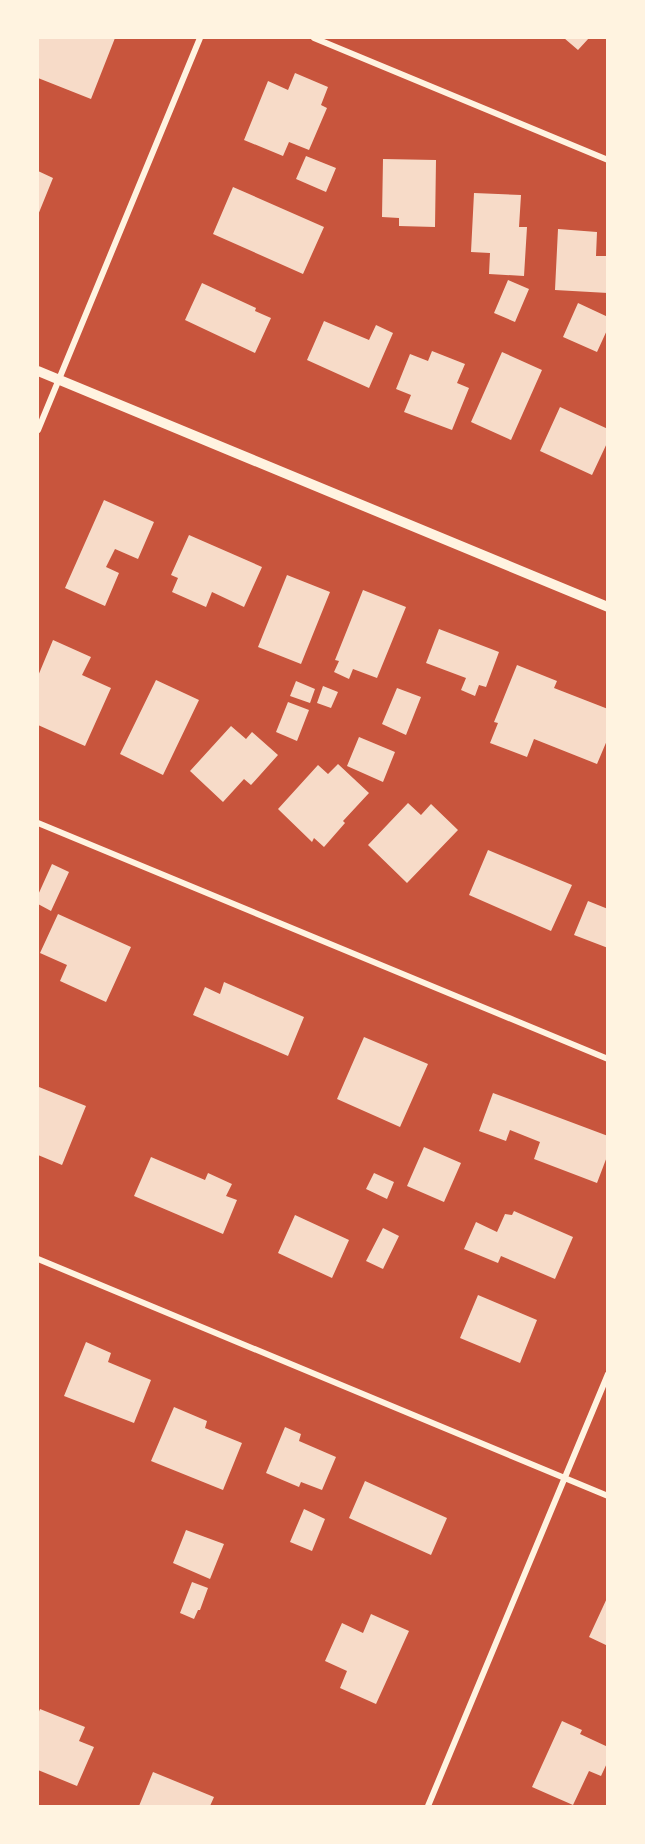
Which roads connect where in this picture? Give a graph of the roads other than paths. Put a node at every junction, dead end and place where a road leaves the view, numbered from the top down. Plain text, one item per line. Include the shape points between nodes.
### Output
1 (200, 38) edge
2 (314, 38) edge
3 (608, 160) edge
4 (38, 371) edge
5 (58, 380) junction
6 (38, 430) edge
7 (608, 607) edge
8 (38, 823) edge
9 (608, 1059) edge
10 (38, 1259) edge
11 (608, 1374) edge
12 (565, 1478) junction
13 (608, 1496) edge
14 (428, 1806) edge

1 - 5 street
2 - 3 street
4 - 5 street
5 - 6 street
5 - 7 street
8 - 9 street
10 - 12 street
11 - 12 street
12 - 13 street
12 - 14 street

